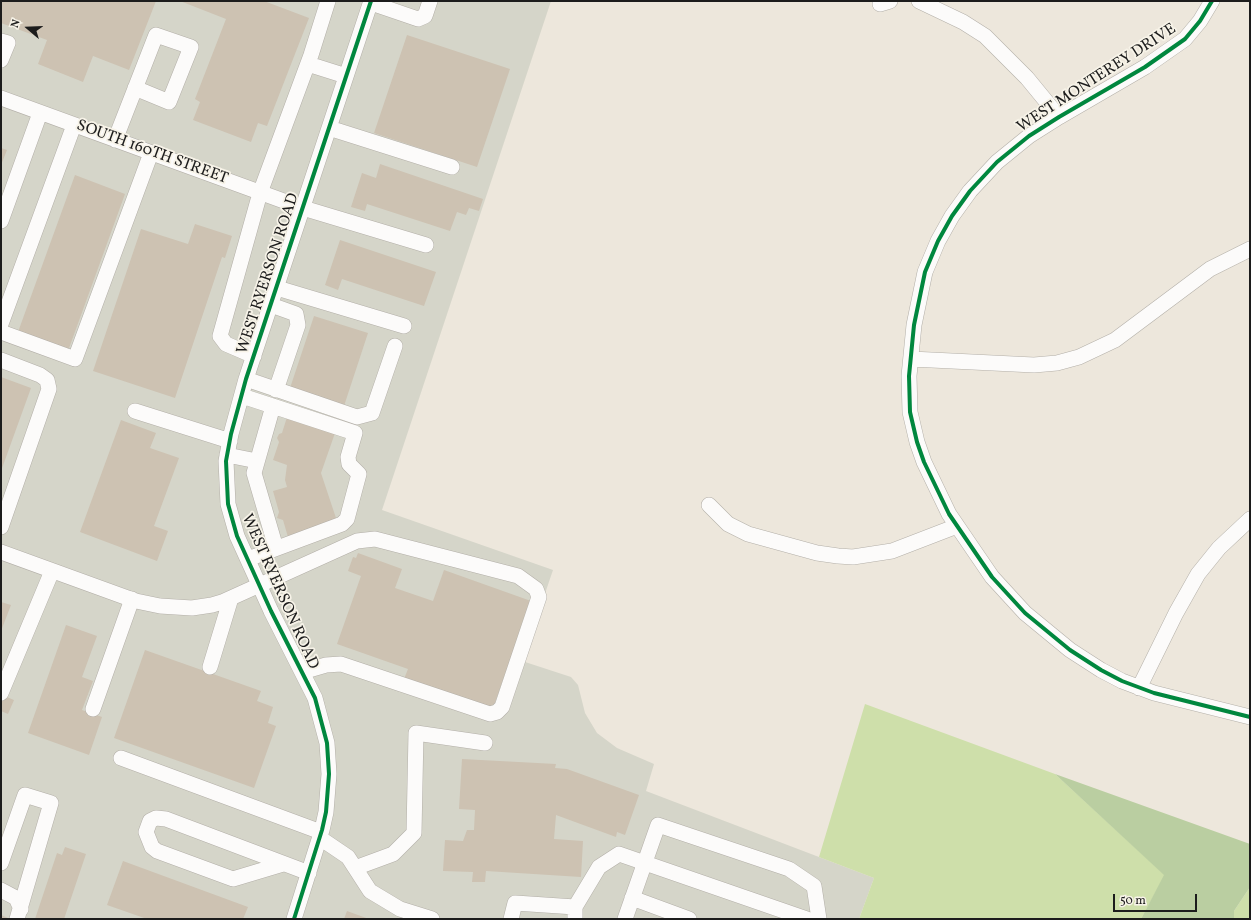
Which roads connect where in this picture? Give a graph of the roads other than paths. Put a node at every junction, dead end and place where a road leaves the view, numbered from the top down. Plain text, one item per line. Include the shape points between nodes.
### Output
1 (328, 1) edge
2 (430, 1) edge
3 (919, 1) edge
4 (1212, 1) edge
5 (371, 2) edge
6 (1, 40) edge
7 (1, 60) edge
8 (308, 64) junction
9 (346, 76) junction
10 (135, 88) junction
11 (1, 98) edge
12 (40, 113) junction
13 (1058, 117) junction
14 (74, 125) junction
15 (329, 128) junction
16 (115, 140) junction
17 (151, 153) junction
18 (452, 167) dead end
19 (260, 193) junction
20 (303, 208) junction
21 (1, 221) edge
22 (426, 245) dead end
23 (1250, 249) edge
24 (277, 288) junction
25 (271, 305) junction
26 (1, 324) edge
27 (404, 326) dead end
28 (1, 332) edge
29 (395, 346) dead end
30 (254, 356) junction
31 (911, 359) junction
32 (1, 360) edge
33 (246, 379) junction
34 (276, 390) junction
35 (242, 396) junction
36 (273, 406) junction
37 (135, 411) dead end
38 (229, 448) junction
39 (257, 461) junction
40 (710, 505) dead end
41 (2, 519) edge
42 (1250, 519) edge
43 (956, 526) junction
44 (276, 548) junction
45 (1, 552) edge
46 (248, 559) junction
47 (52, 571) junction
48 (259, 585) junction
49 (231, 598) junction
50 (132, 599) junction
51 (210, 667) dead end
52 (302, 672) junction
53 (1140, 688) junction
54 (1, 693) edge
55 (93, 709) dead end
56 (1250, 717) edge
57 (485, 743) dead end
58 (121, 758) dead end
59 (321, 835) junction
60 (645, 862) junction
61 (1, 863) edge
62 (283, 864) junction
63 (355, 868) junction
64 (308, 874) junction
65 (1, 890) edge
66 (632, 898) junction
67 (575, 913) edge
68 (19, 914) edge
69 (294, 919) edge
70 (432, 919) edge
71 (511, 919) edge
72 (625, 919) edge
73 (689, 919) edge
74 (807, 919) edge
75 (819, 919) edge

1 - 8 street
2 - 5 street via 425,16 418,19
3 - 13 street via 963,22 985,36 1027,78
4 - 13 street, WEST MONTEREY DRIVE via 1190,33 1173,49
5 - 9 street, WEST RYERSON ROAD
6 - 7 street via 8,43
8 - 9 street
8 - 19 street
9 - 15 street, WEST RYERSON ROAD
10 - 10 street via 156,35 191,47 169,102
10 - 16 street
11 - 12 street, SOUTH 160TH STREET
12 - 14 street, SOUTH 160TH STREET
12 - 21 street
13 - 31 street, WEST MONTEREY DRIVE via 997,162 970,191 952,216 925,272 914,325
14 - 16 street, SOUTH 160TH STREET
14 - 26 street
15 - 18 street
15 - 20 street, WEST RYERSON ROAD
16 - 17 street, SOUTH 160TH STREET
17 - 19 street, SOUTH 160TH STREET
17 - 28 street via 75,359
19 - 20 street, SOUTH 160TH STREET
19 - 30 street via 220,336 226,344
20 - 22 street, SOUTH 160TH STREET
20 - 24 street, WEST RYERSON ROAD
23 - 31 street via 1210,269 1121,336 1079,357 1057,363 1034,365
24 - 25 street, WEST RYERSON ROAD
24 - 27 street
25 - 30 street, WEST RYERSON ROAD
25 - 34 street via 296,314 298,325
29 - 34 street via 372,413 357,417
30 - 33 street, WEST RYERSON ROAD
31 - 43 street, WEST MONTEREY DRIVE via 910,412 916,442
32 - 41 street via 40,374 47,380 49,389
33 - 34 street
33 - 35 street, WEST RYERSON ROAD
35 - 36 street
35 - 38 street, WEST RYERSON ROAD
36 - 39 street
36 - 44 street via 355,433 348,457 349,464 359,474 347,519 342,524
37 - 38 street
38 - 39 street
38 - 46 street, WEST RYERSON ROAD via 226,477 228,504 237,536
39 - 44 street via 254,472
40 - 43 street via 728,524 748,534 838,556 859,557 892,551
42 - 53 street via 1218,548 1198,574
43 - 53 street, WEST MONTEREY DRIVE via 992,577 1025,613 1050,635 1101,670
44 - 46 street
45 - 47 street
46 - 48 street, WEST RYERSON ROAD
47 - 50 street
47 - 54 street
48 - 49 street
48 - 52 street, WEST RYERSON ROAD
48 - 52 street via 357,541 375,539 518,576 536,589 539,597 502,707 497,712 490,714 341,664 326,665
49 - 50 street via 212,605 192,608 160,606
49 - 51 street
50 - 55 street
52 - 59 street, WEST RYERSON ROAD via 315,698 328,755 326,812
53 - 56 street, WEST MONTEREY DRIVE
57 - 63 street via 416,733 414,834 393,854
58 - 59 street
59 - 63 street via 348,857
59 - 64 street, WEST RYERSON ROAD
60 - 66 street
60 - 67 street via 620,854 599,867
60 - 74 street
60 - 75 street via 658,825 788,869 814,886
61 - 68 street via 25,796 51,803
62 - 62 street via 166,819 156,818 150,821 146,832 152,847 157,851 233,879
62 - 64 street
63 - 70 street via 370,890 400,909
64 - 69 street, WEST RYERSON ROAD
65 - 68 street via 16,898
66 - 72 street
66 - 73 street
67 - 71 street via 515,903

